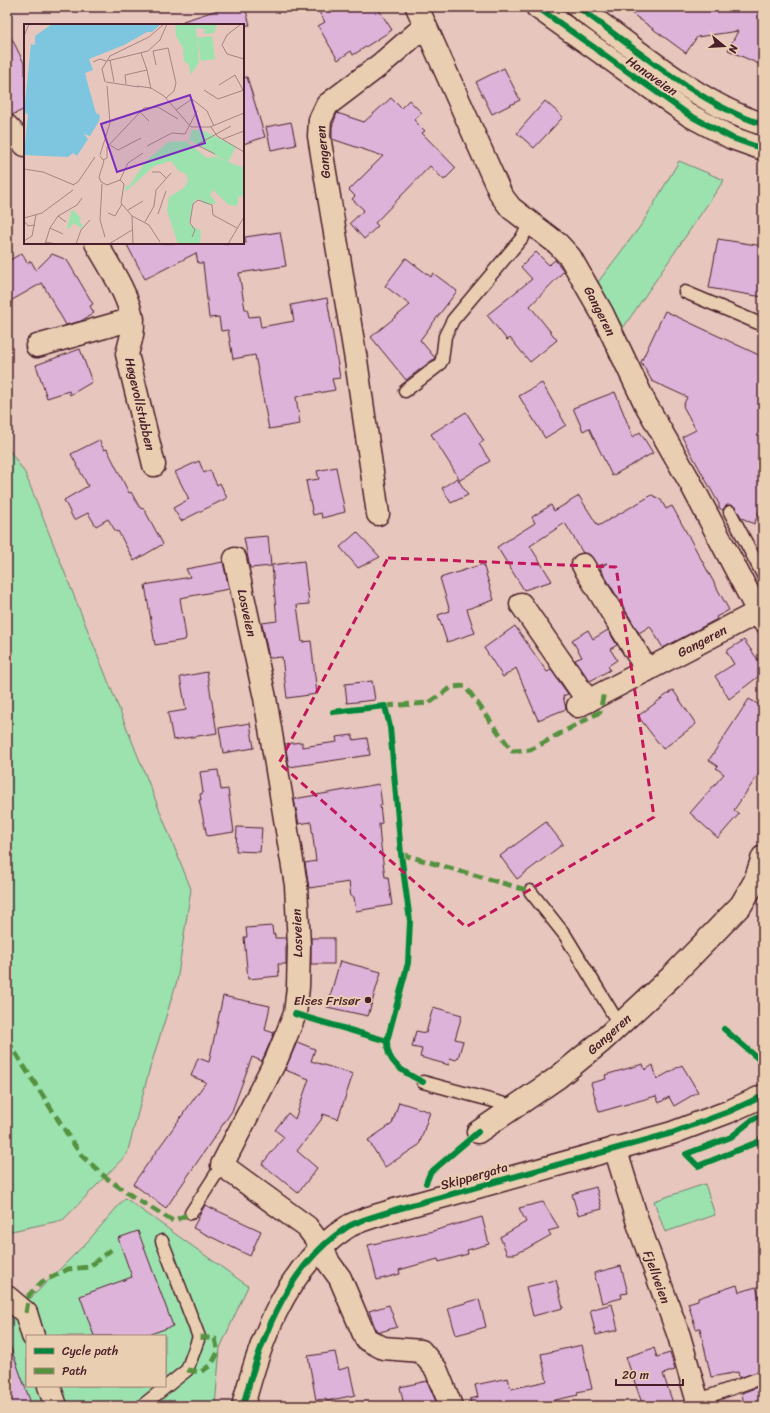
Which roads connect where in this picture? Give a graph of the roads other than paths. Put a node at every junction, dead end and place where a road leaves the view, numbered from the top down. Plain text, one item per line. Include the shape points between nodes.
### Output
1 (537, 7) edge
2 (578, 7) edge
3 (421, 16) edge
4 (763, 124) edge
5 (7, 126) edge
6 (24, 144) edge
7 (763, 149) edge
8 (531, 223) junction
9 (97, 244) edge
10 (685, 292) dead end
11 (133, 319) junction
12 (763, 324) edge
13 (37, 346) dead end
14 (405, 392) dead end
15 (154, 465) dead end
16 (730, 512) dead end
17 (378, 514) dead end
18 (234, 559) dead end
19 (583, 564) dead end
20 (763, 575) edge
21 (521, 604) dead end
22 (761, 616) edge
23 (647, 670) junction
24 (763, 857) edge
25 (530, 891) dead end
26 (620, 1024) junction
27 (423, 1082) dead end
28 (763, 1096) edge
29 (516, 1107) junction
30 (478, 1132) dead end
31 (615, 1148) junction
32 (222, 1165) junction
33 (190, 1212) dead end
34 (162, 1240) dead end
35 (322, 1247) junction
36 (7, 1297) edge
37 (33, 1335) edge
38 (763, 1377) edge
39 (49, 1387) edge
40 (166, 1387) edge
41 (166, 1387) edge
42 (699, 1403) edge
43 (56, 1406) edge
44 (142, 1406) edge
45 (243, 1406) edge
46 (451, 1406) edge

1 - 7 street, Hanaveien via 689,115 732,138
2 - 4 street, Hanaveien via 701,95
3 - 8 street, Gangeren via 501,195 511,208
3 - 17 street, Gangeren via 381,64 326,105 320,120 319,136 356,360
5 - 6 street
8 - 14 lane via 521,239 453,320 445,336 439,365
8 - 22 street, Gangeren via 570,257 586,284 645,403
9 - 11 street, Høgevollstubben via 126,300
10 - 12 lane
11 - 13 street
11 - 15 street, Høgevollstubben via 127,354
16 - 20 lane
18 - 32 street, Losveien via 265,698 296,885 298,988 295,1014 277,1058
19 - 23 street
21 - 23 street, Gangeren via 583,703
22 - 23 street, Gangeren
24 - 26 street, Gangeren via 755,881 742,905
25 - 26 lane via 565,935
26 - 29 street, Gangeren via 557,1078
27 - 29 lane
28 - 31 street, Skippergata via 728,1112 672,1132
29 - 30 street, Gangeren
31 - 35 street, Skippergata via 394,1210 350,1225
31 - 42 street, Fjellveien
32 - 33 lane
32 - 35 street via 307,1227
34 - 40 lane via 198,1337 187,1370
35 - 45 street, Skippergata via 298,1275 280,1305 255,1364
35 - 46 street via 340,1278 366,1339 383,1348 421,1351 436,1369
36 - 37 street via 26,1313
38 - 42 lane
39 - 43 street
41 - 44 lane

